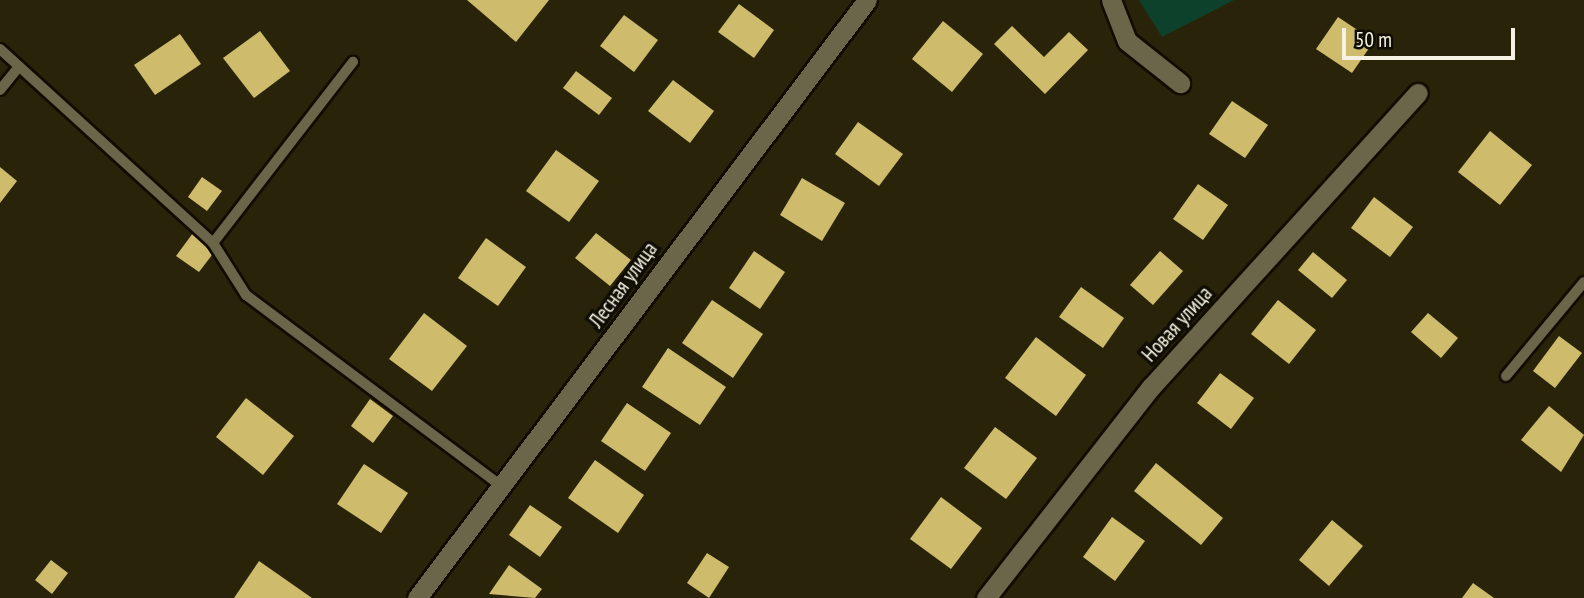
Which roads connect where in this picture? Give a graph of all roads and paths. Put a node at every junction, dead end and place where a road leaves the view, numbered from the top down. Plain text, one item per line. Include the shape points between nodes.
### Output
1 (867, 0) edge
2 (1111, 0) edge
3 (0, 49) edge
4 (353, 62) dead end
5 (16, 70) junction
6 (1180, 83) dead end
7 (0, 90) edge
8 (1418, 93) dead end
9 (213, 243) junction
10 (1584, 282) edge
11 (1506, 376) dead end
12 (503, 487) junction
13 (416, 598) edge
14 (986, 598) edge

1 - 12 street, Лесная улица
2 - 6 street via 1127,41
3 - 5 lane
4 - 9 lane
5 - 7 lane
5 - 9 lane
8 - 14 street, Новая улица via 1151,387
9 - 12 lane via 246,295
10 - 11 lane
12 - 13 street, Лесная улица

